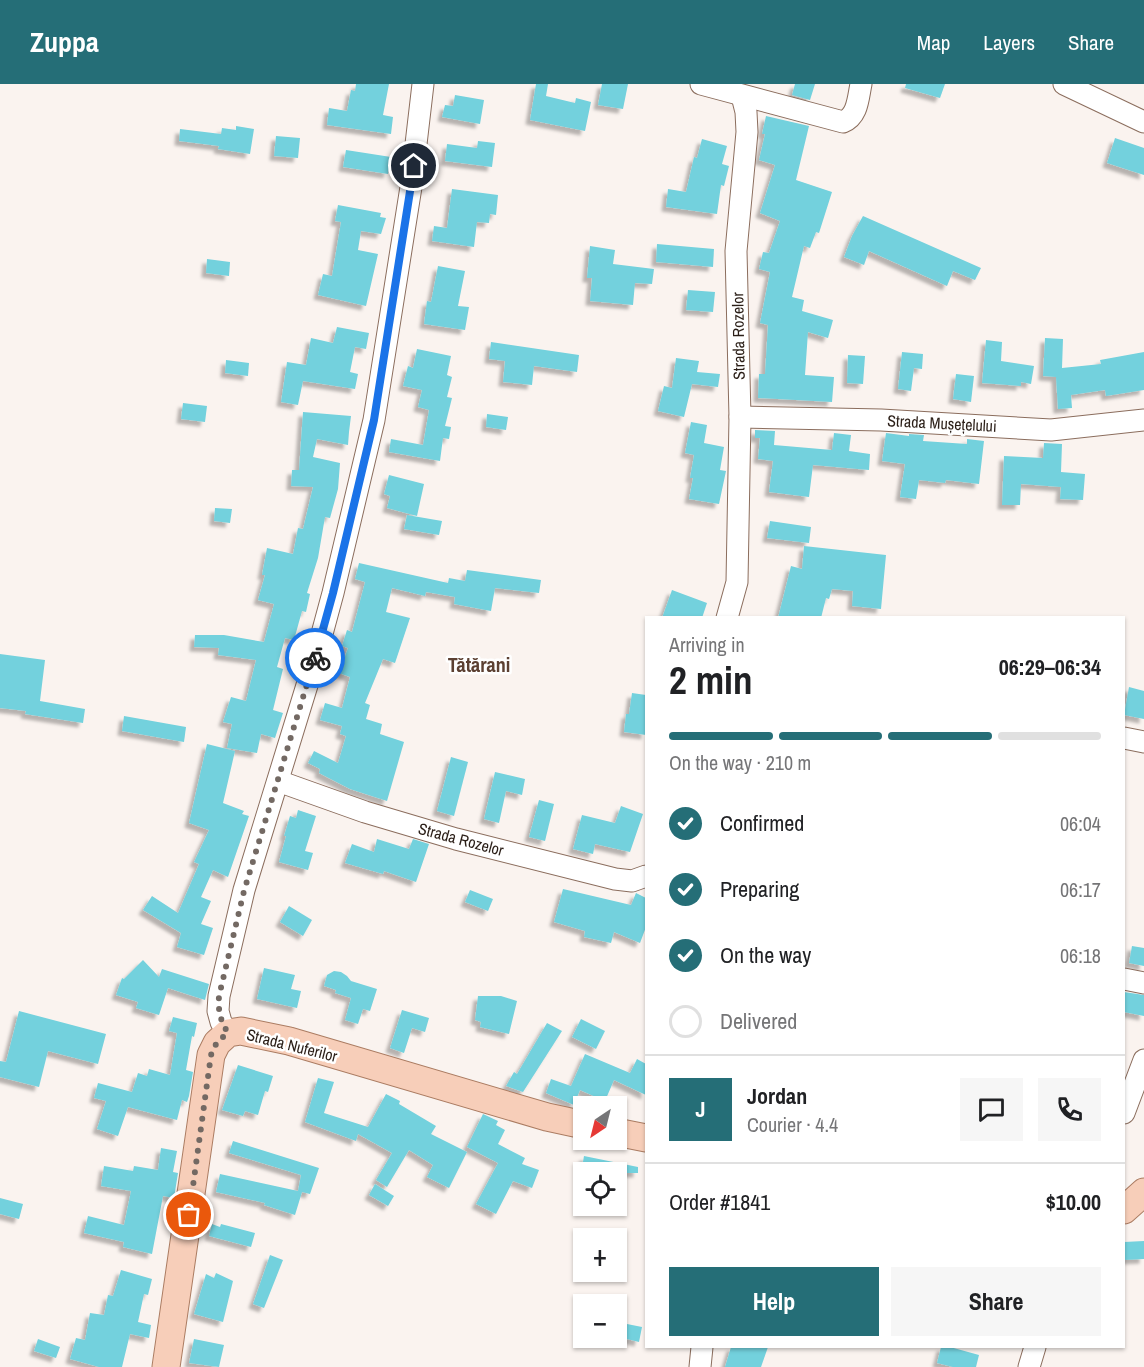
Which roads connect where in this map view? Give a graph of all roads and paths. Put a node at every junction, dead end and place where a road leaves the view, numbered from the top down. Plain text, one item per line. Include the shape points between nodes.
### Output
1 (423, 84) edge
2 (701, 84) edge
3 (861, 84) edge
4 (1064, 84) edge
5 (742, 96) junction
6 (1144, 122) edge
7 (740, 417) junction
8 (1144, 420) edge
9 (728, 616) edge
10 (1125, 738) edge
11 (1144, 742) edge
12 (278, 781) junction
13 (645, 876) edge
14 (1125, 980) edge
15 (1144, 983) edge
16 (228, 1033) junction
17 (1144, 1060) edge
18 (1125, 1110) edge
19 (573, 1123) edge
20 (627, 1134) edge
21 (645, 1138) edge
22 (1144, 1191) edge
23 (1125, 1209) edge
24 (702, 1348) edge
25 (1035, 1348) edge
26 (166, 1367) edge
27 (700, 1367) edge
28 (1029, 1367) edge

1 - 12 street via 374,420 333,593
2 - 5 street
3 - 5 street via 855,113 843,122
4 - 6 street
5 - 7 street, Strada Rozelor via 747,132 736,251
7 - 8 street, Strada Mușețelului via 1051,430
7 - 9 street, Strada Rozelor via 736,582
10 - 11 street
12 - 13 street, Strada Rozelor via 456,839 615,879 632,881
12 - 16 street via 244,891 219,996 218,1011
14 - 15 street
16 - 19 main road, Strada Nuferilor via 241,1031 289,1041
16 - 26 main road, Strada Nuferilor via 217,1042 211,1055
17 - 18 street
20 - 21 main road
22 - 23 main road
24 - 27 street
25 - 28 street

